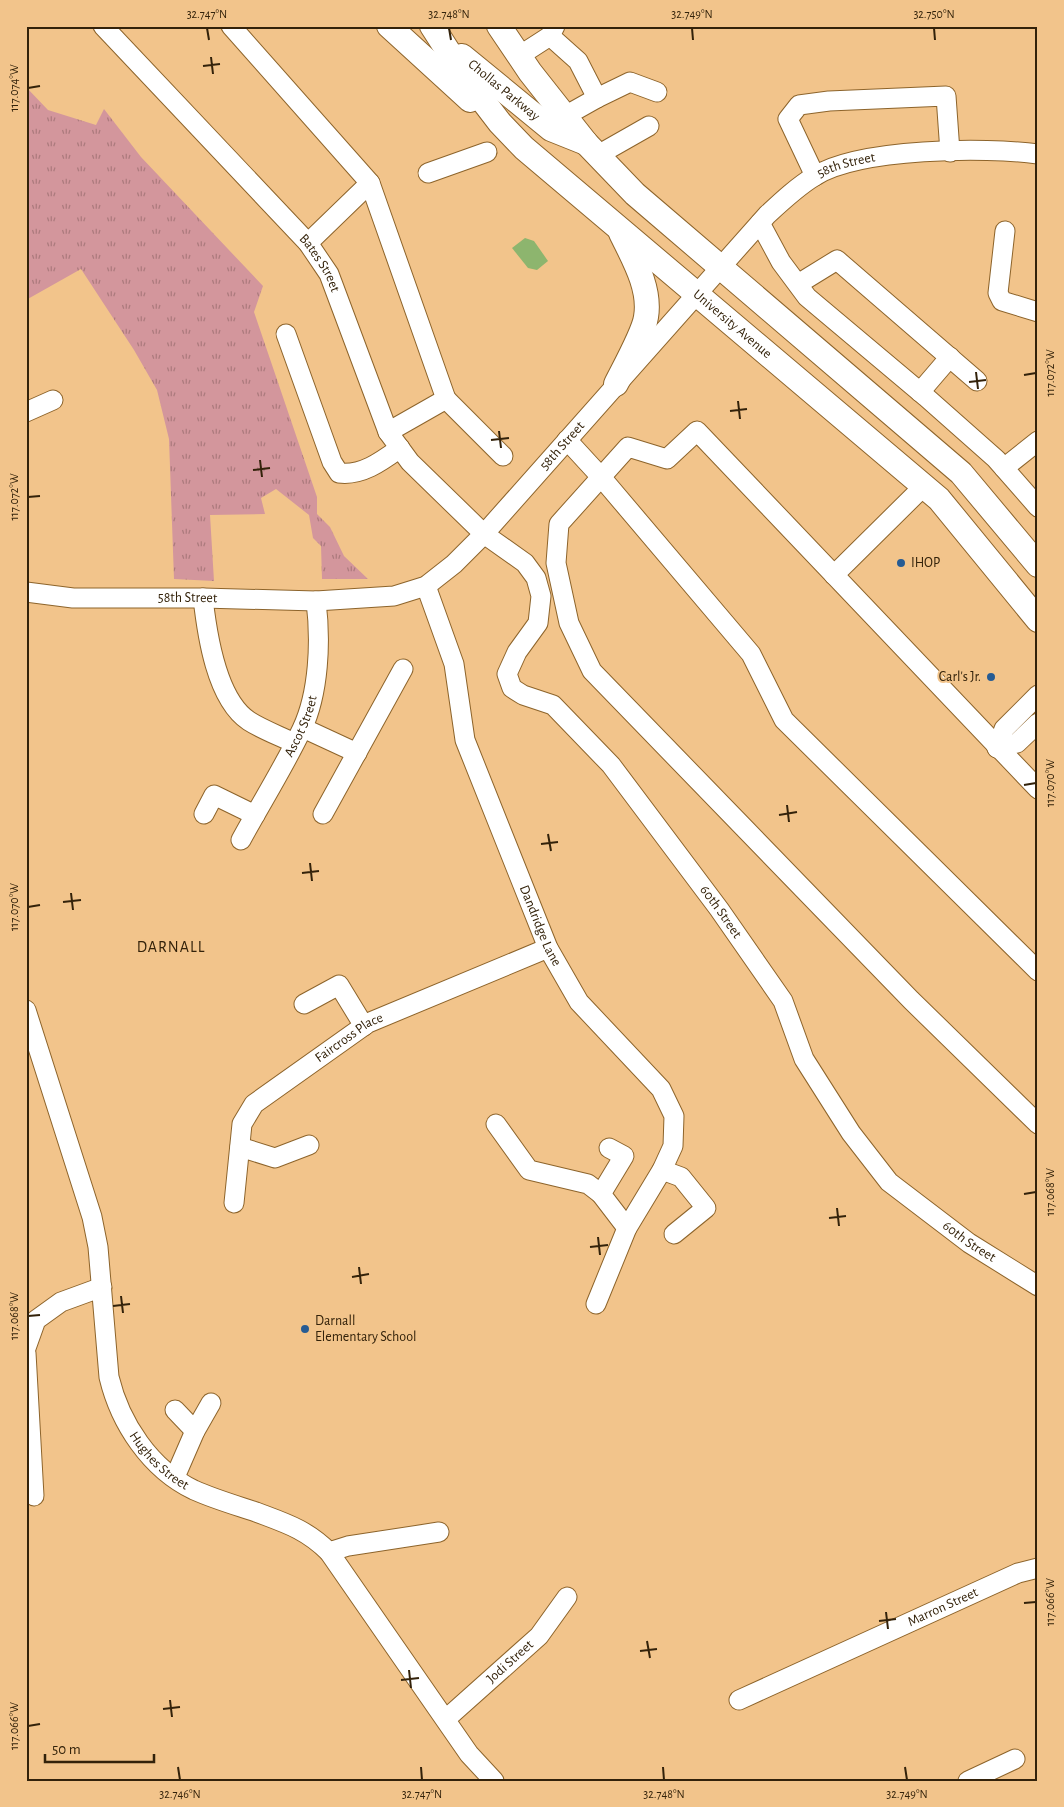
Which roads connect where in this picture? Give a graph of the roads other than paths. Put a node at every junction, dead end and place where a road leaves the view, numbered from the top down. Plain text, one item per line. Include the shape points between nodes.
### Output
1 (103, 26) edge
2 (231, 26) edge
3 (389, 26) edge
4 (499, 26) edge
5 (432, 28) edge
6 (553, 31) edge
7 (519, 56) junction
8 (657, 92) dead end
9 (597, 98) junction
10 (565, 116) junction
11 (649, 126) dead end
12 (524, 148) junction
13 (592, 149) junction
14 (487, 152) dead end
15 (950, 152) junction
16 (1038, 154) edge
17 (428, 173) dead end
18 (814, 176) junction
19 (370, 183) junction
20 (760, 223) junction
21 (617, 225) junction
22 (1005, 231) dead end
23 (308, 243) junction
24 (720, 268) junction
25 (798, 284) junction
26 (697, 293) junction
27 (1038, 312) edge
28 (286, 334) dead end
29 (950, 357) junction
30 (976, 381) dead end
31 (616, 384) junction
32 (920, 392) junction
33 (446, 399) junction
34 (53, 400) dead end
35 (26, 412) edge
36 (388, 432) junction
37 (567, 440) junction
38 (1038, 441) edge
39 (400, 448) junction
40 (504, 456) dead end
41 (1004, 468) junction
42 (602, 477) junction
43 (924, 486) junction
44 (1038, 507) edge
45 (484, 534) junction
46 (1038, 565) edge
47 (834, 575) junction
48 (426, 586) junction
49 (26, 592) edge
50 (203, 598) junction
51 (316, 601) junction
52 (1038, 620) edge
53 (403, 669) dead end
54 (1038, 695) edge
55 (1038, 723) edge
56 (299, 735) junction
57 (997, 748) junction
58 (356, 753) junction
59 (1038, 789) edge
60 (204, 814) dead end
61 (323, 814) dead end
62 (255, 815) junction
63 (242, 840) dead end
64 (548, 948) junction
65 (1038, 970) edge
66 (304, 1004) dead end
67 (26, 1010) edge
68 (364, 1026) junction
69 (496, 1124) dead end
70 (1038, 1124) edge
71 (309, 1145) dead end
72 (240, 1147) junction
73 (608, 1148) dead end
74 (662, 1170) junction
75 (601, 1194) junction
76 (234, 1203) dead end
77 (627, 1228) junction
78 (674, 1234) dead end
79 (1038, 1286) edge
80 (102, 1287) junction
81 (596, 1304) dead end
82 (26, 1348) edge
83 (26, 1353) edge
84 (211, 1403) dead end
85 (174, 1410) dead end
86 (195, 1431) junction
87 (175, 1477) junction
88 (34, 1496) dead end
89 (438, 1532) dead end
90 (329, 1552) junction
91 (1038, 1568) edge
92 (567, 1597) dead end
93 (739, 1700) dead end
94 (446, 1719) junction
95 (1016, 1759) dead end
96 (494, 1781) edge
97 (968, 1781) edge

1 - 23 street, Bates Street
2 - 19 street
3 - 12 main road, Chollas Parkway
4 - 7 main road
5 - 12 main road, University Avenue via 500,123
5 - 13 main road, Chollas Parkway via 491,82 550,129
6 - 7 street
6 - 9 street via 578,62
7 - 10 main road
8 - 9 street via 630,82
9 - 10 street
10 - 13 main road
11 - 13 street
12 - 21 main road, University Avenue
13 - 24 main road via 635,194
14 - 17 street
15 - 16 street, 58th Street
15 - 18 street, 58th Street via 871,156
15 - 18 street via 946,96 799,104 788,119
18 - 20 street, 58th Street
19 - 23 street
19 - 33 street
20 - 24 street, 58th Street
20 - 25 street via 781,262
21 - 26 main road, University Avenue
21 - 31 main road via 640,271 646,317
22 - 27 street via 998,294 1002,301
23 - 36 street, Bates Street via 329,274
24 - 26 street, 58th Street
24 - 46 main road via 961,473
25 - 29 street via 837,260
25 - 32 street via 807,297
26 - 31 street, 58th Street
26 - 43 main road, University Avenue
28 - 39 street via 332,462 339,473 358,472
29 - 30 street
29 - 32 street
31 - 37 street, 58th Street
32 - 41 street
33 - 36 street
33 - 40 street
34 - 35 street
36 - 39 street, Bates Street
37 - 42 street
37 - 45 street, 58th Street
38 - 41 street
39 - 45 street, Bates Street via 410,462
41 - 44 street
42 - 47 street via 628,447 667,459 697,431
42 - 65 street via 751,654 784,720
42 - 70 street via 559,524 556,563 569,623 592,671 911,1000
43 - 47 street
43 - 52 main road, University Avenue via 939,499
45 - 48 street, 58th Street
45 - 79 street, 60th Street via 524,563 536,578 542,596 538,623 517,652 507,674 512,688 553,705 611,765 783,1001 804,1059 851,1133 889,1182 968,1243
47 - 57 street
48 - 51 street, 58th Street via 394,596
48 - 64 street, Dandridge Lane via 454,664 465,740
49 - 50 street, 58th Street via 73,598
50 - 51 street, 58th Street
50 - 56 street via 210,649 237,710 249,721
51 - 56 street, Ascot Street via 316,679
53 - 58 street
54 - 57 street via 1004,730
55 - 57 street via 1017,743
56 - 58 street
56 - 62 street, Ascot Street
57 - 59 street
58 - 61 street
60 - 62 street via 214,795
62 - 63 street, Ascot Street
64 - 68 street, Faircross Place
64 - 74 street, Dandridge Lane via 579,1002 661,1090 674,1116 672,1146
66 - 68 street via 339,985
67 - 80 street, Hughes Street via 92,1216
68 - 72 street, Faircross Place via 254,1104 242,1124
69 - 75 street via 529,1170 588,1184
71 - 72 street via 275,1158
72 - 76 street, Faircross Place
73 - 75 street via 624,1156
74 - 77 street, Dandridge Lane
74 - 78 street via 681,1177 706,1208
75 - 77 street
77 - 81 street, Dandridge Lane
80 - 82 street via 62,1302 36,1320
80 - 87 street, Hughes Street via 106,1360 113,1394 137,1441
83 - 88 street
84 - 86 street
85 - 86 street
86 - 87 street
87 - 90 street, Hughes Street via 193,1489 313,1536
89 - 90 street
90 - 94 street, Hughes Street
91 - 93 street, Marron Street via 1018,1573
92 - 94 street, Jodi Street via 539,1636
94 - 96 street, Hughes Street via 469,1754
95 - 97 street

